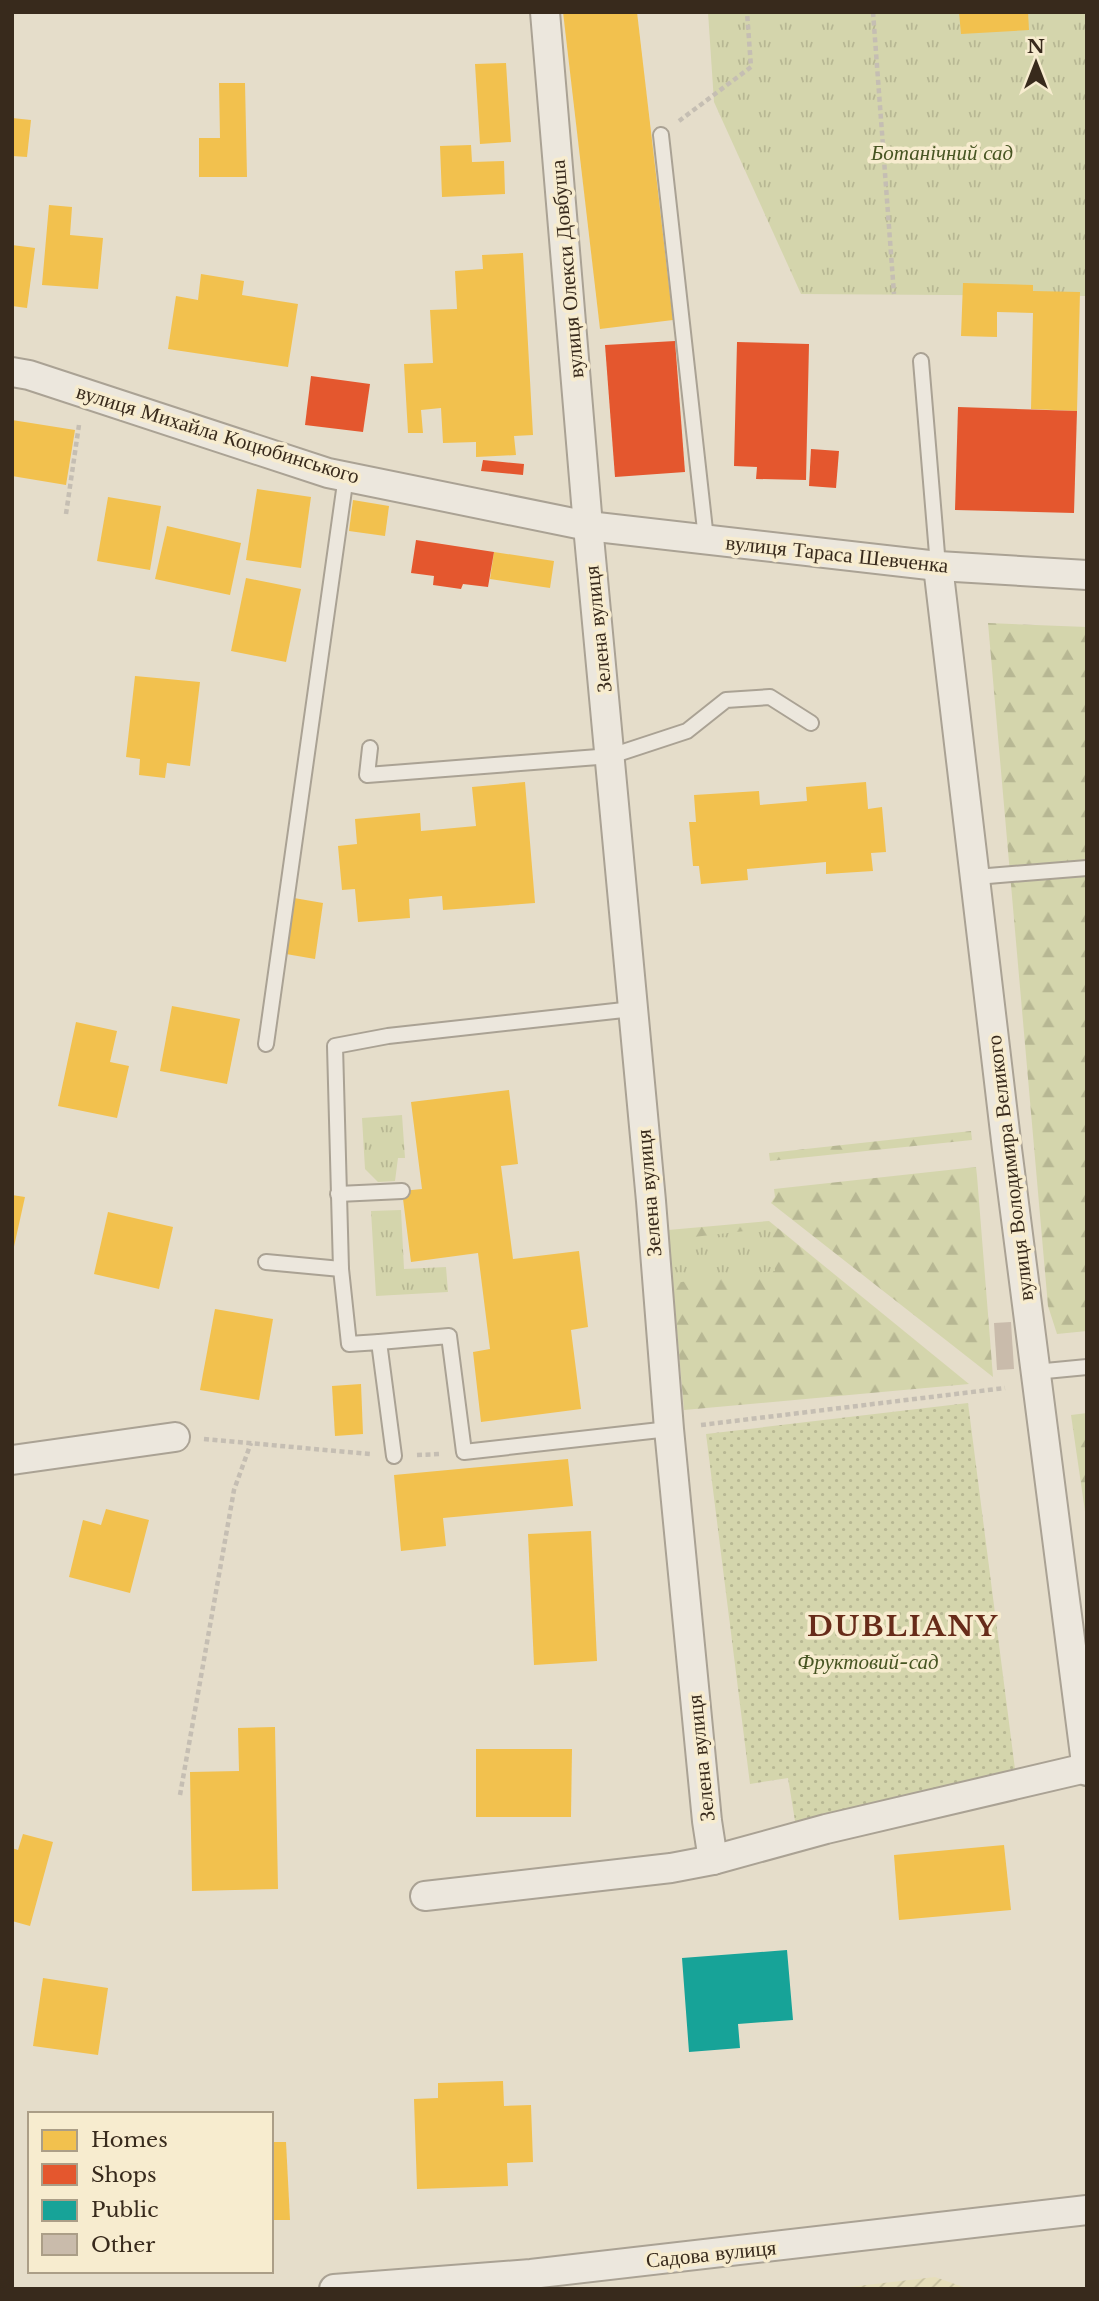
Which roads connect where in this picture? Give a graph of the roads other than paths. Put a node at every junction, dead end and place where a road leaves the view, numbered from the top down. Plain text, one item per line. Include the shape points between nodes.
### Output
1 (545, 12) edge
2 (661, 135) road end
3 (921, 361) dead end
4 (12, 372) edge
5 (346, 476) junction
6 (588, 526) junction
7 (706, 540) junction
8 (938, 566) junction
9 (1087, 575) edge
10 (811, 723) dead end
11 (370, 748) dead end
12 (611, 756) junction
13 (1087, 868) edge
14 (976, 877) junction
15 (633, 1009) junction
16 (266, 1044) dead end
17 (402, 1191) dead end
18 (338, 1194) junction
19 (266, 1262) dead end
20 (341, 1269) junction
21 (379, 1342) junction
22 (1087, 1367) edge
23 (1036, 1378) junction
24 (669, 1429) junction
25 (175, 1437) road end
26 (394, 1456) road end
27 (12, 1460) edge
28 (1087, 1769) edge
29 (713, 1860) junction
30 (425, 1896) dead end
31 (1087, 2210) edge
32 (531, 2281) edge
33 (334, 2289) edge

1 - 6 street, вулиця Олекси Довбуша
2 - 7 lane
3 - 8 lane
4 - 5 street, вулиця Михайла Коцюбинського
5 - 6 street, вулиця Михайла Коцюбинського
5 - 16 lane
6 - 7 street, вулиця Тараса Шевченка
6 - 12 street, Зелена вулиця
7 - 8 street, вулиця Тараса Шевченка
8 - 9 street, вулиця Тараса Шевченка
8 - 14 street, вулиця Володимира Великого
10 - 12 lane via 770,697 726,700 687,731
11 - 12 lane via 367,775
12 - 15 street, Зелена вулиця
13 - 14 lane
14 - 23 street, вулиця Володимира Великого
15 - 18 lane via 335,1046
15 - 24 street, Зелена вулиця
17 - 18 lane
18 - 20 lane
19 - 20 lane
20 - 21 lane via 349,1345
21 - 24 lane via 449,1336 464,1452
21 - 26 lane
22 - 23 lane
23 - 28 street, вулиця Володимира Великого
24 - 29 street, Зелена вулиця
25 - 27 street
28 - 29 street
29 - 30 street
31 - 32 street, Садова вулиця
32 - 33 street, Садова вулиця

